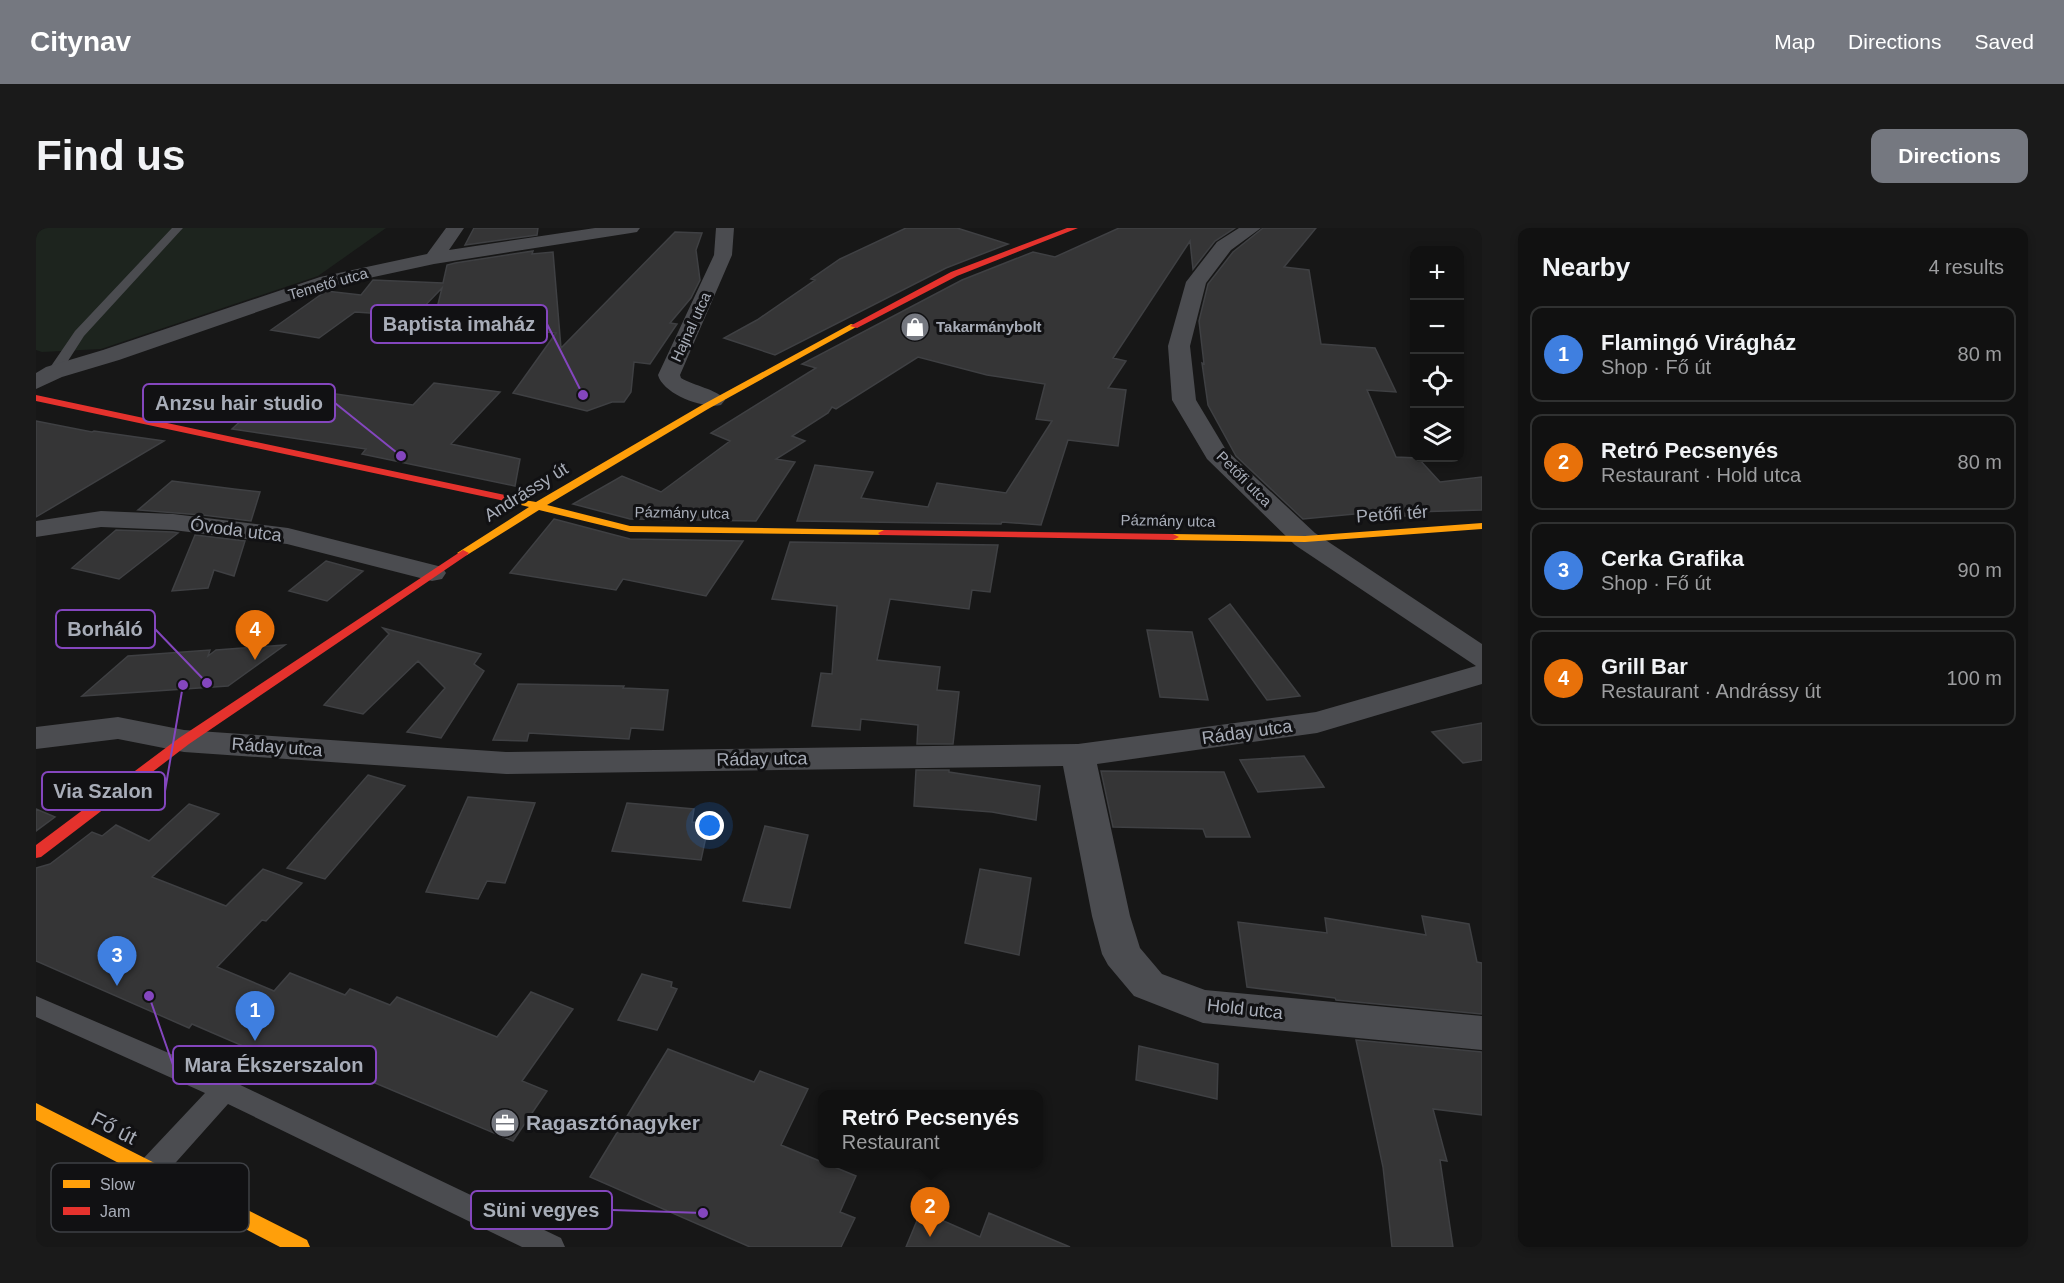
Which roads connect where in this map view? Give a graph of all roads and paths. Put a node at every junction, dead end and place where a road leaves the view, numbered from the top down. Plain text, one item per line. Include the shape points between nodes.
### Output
1 (178, 228) edge
2 (455, 228) edge
3 (631, 228) edge
4 (725, 228) edge
5 (1074, 228) edge
6 (1252, 228) edge
7 (434, 258) junction
8 (42, 375) edge
9 (36, 398) edge
10 (713, 400) junction
11 (538, 505) junction
12 (1482, 526) edge
13 (36, 529) edge
14 (1305, 539) junction
15 (432, 573) junction
16 (1482, 657) edge
17 (1482, 674) edge
18 (36, 738) edge
19 (184, 741) junction
20 (1078, 755) junction
21 (36, 853) edge
22 (36, 1006) edge
23 (1482, 1032) edge
24 (224, 1090) junction
25 (36, 1111) edge
26 (137, 1163) edge
27 (157, 1163) edge
28 (249, 1221) edge
29 (300, 1247) edge
30 (551, 1247) edge

1 - 8 lane
2 - 7 street
3 - 7 street, Temető utca
4 - 10 street, Hajnal utca via 723,255 669,375 671,382 683,389
5 - 10 main road, Andrássy út via 954,274
6 - 14 street, Petőfi utca via 1224,246 1196,282 1179,346 1184,400 1216,454
7 - 8 street, Temető utca via 327,281
9 - 11 main road, Pázmány utca
10 - 11 main road, Andrássy út
11 - 14 main road, Pázmány utca via 630,529
11 - 15 main road, Andrássy út
12 - 14 main road, Petőfi tér
13 - 15 street, Óvoda utca via 101,519 173,522 288,536
14 - 16 street, Petőfi utca
15 - 19 main road, Andrássy út
17 - 20 street, Ráday utca via 1317,722
18 - 19 street, Ráday utca via 118,728
19 - 20 street, Ráday utca via 506,763
19 - 21 main road, Andrássy út
20 - 23 street, Hold utca via 1122,954 1148,985 1203,1006
22 - 24 lane
24 - 27 lane
24 - 30 lane
25 - 26 main road, Fő út
28 - 29 main road, Fő út

